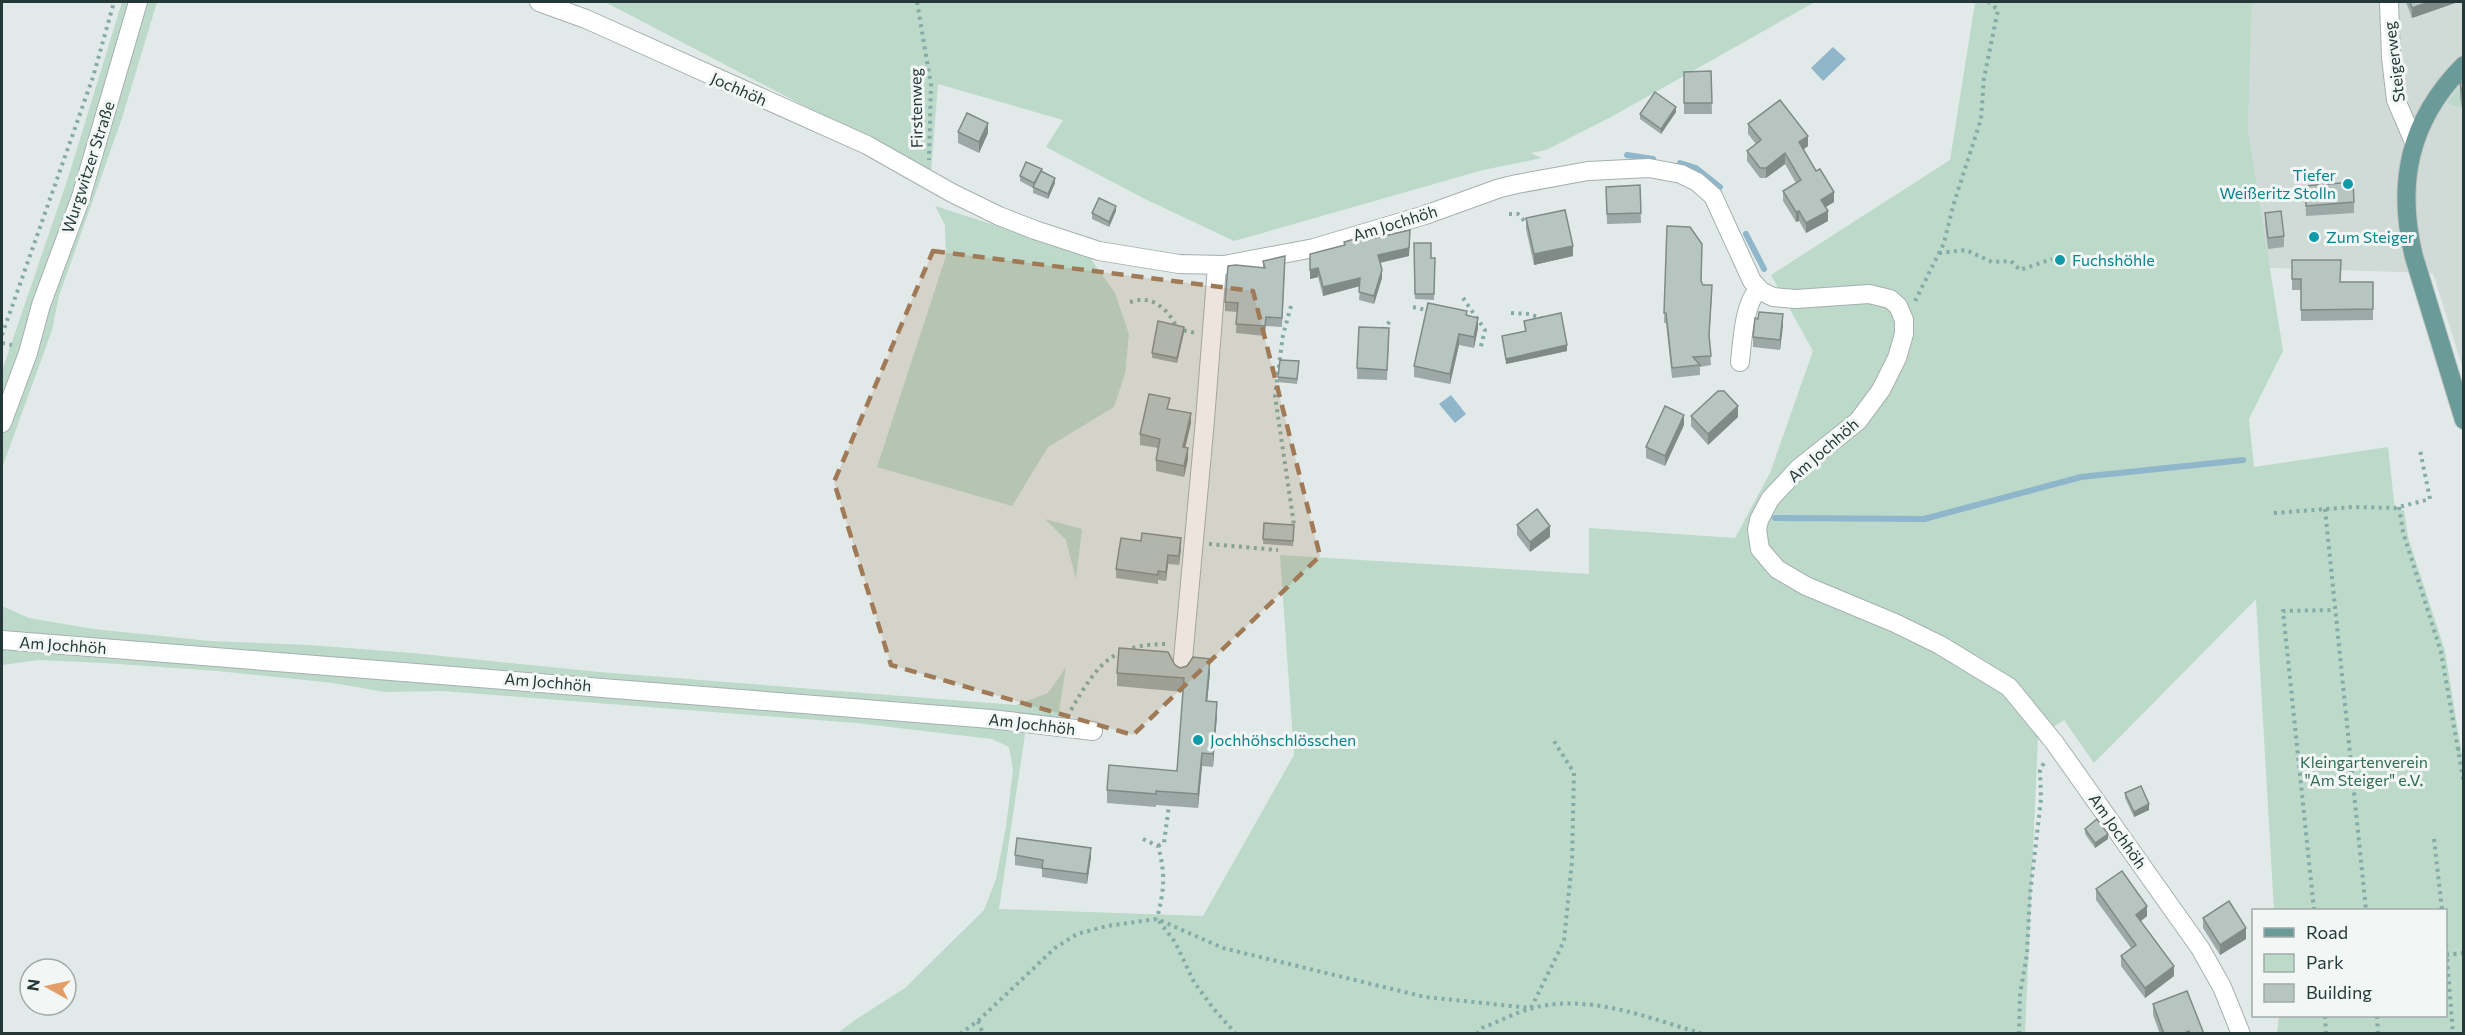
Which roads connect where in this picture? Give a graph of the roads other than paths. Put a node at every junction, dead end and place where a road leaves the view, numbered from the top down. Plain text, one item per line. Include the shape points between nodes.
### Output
1 (138, 2) edge
2 (539, 2) edge
3 (2389, 2) edge
4 (2463, 65) edge
5 (2414, 141) junction
6 (931, 181) joint
7 (1217, 266) junction
8 (1759, 289) junction
9 (1740, 362) dead end
10 (2463, 420) edge
11 (2, 423) edge
12 (2, 640) edge
13 (1182, 670) edge
14 (1093, 731) dead end
15 (2241, 1034) edge

1 - 11 street, Wurgwitzer Straße via 81,197
2 - 6 street, Jochhöh via 586,19 867,145
3 - 5 street, Steigerweg via 2395,90
4 - 5 main road via 2428,112
5 - 10 main road via 2405,199 2408,230
6 - 7 street, Am Jochhöh via 999,216 1099,251
7 - 8 street, Am Jochhöh via 1314,248 1500,188 1588,171 1649,168 1681,174 1713,196
7 - 13 street
8 - 9 street via 1753,294
8 - 15 street, Am Jochhöh via 1773,297 1796,299 1881,296 1899,306 1904,320 1897,358 1871,406 1858,421 1798,468 1770,499 1758,520 1760,549 1777,569 1806,586 1940,645 2008,687 2054,742 2200,948 2222,987
12 - 14 street, Am Jochhöh via 991,718

